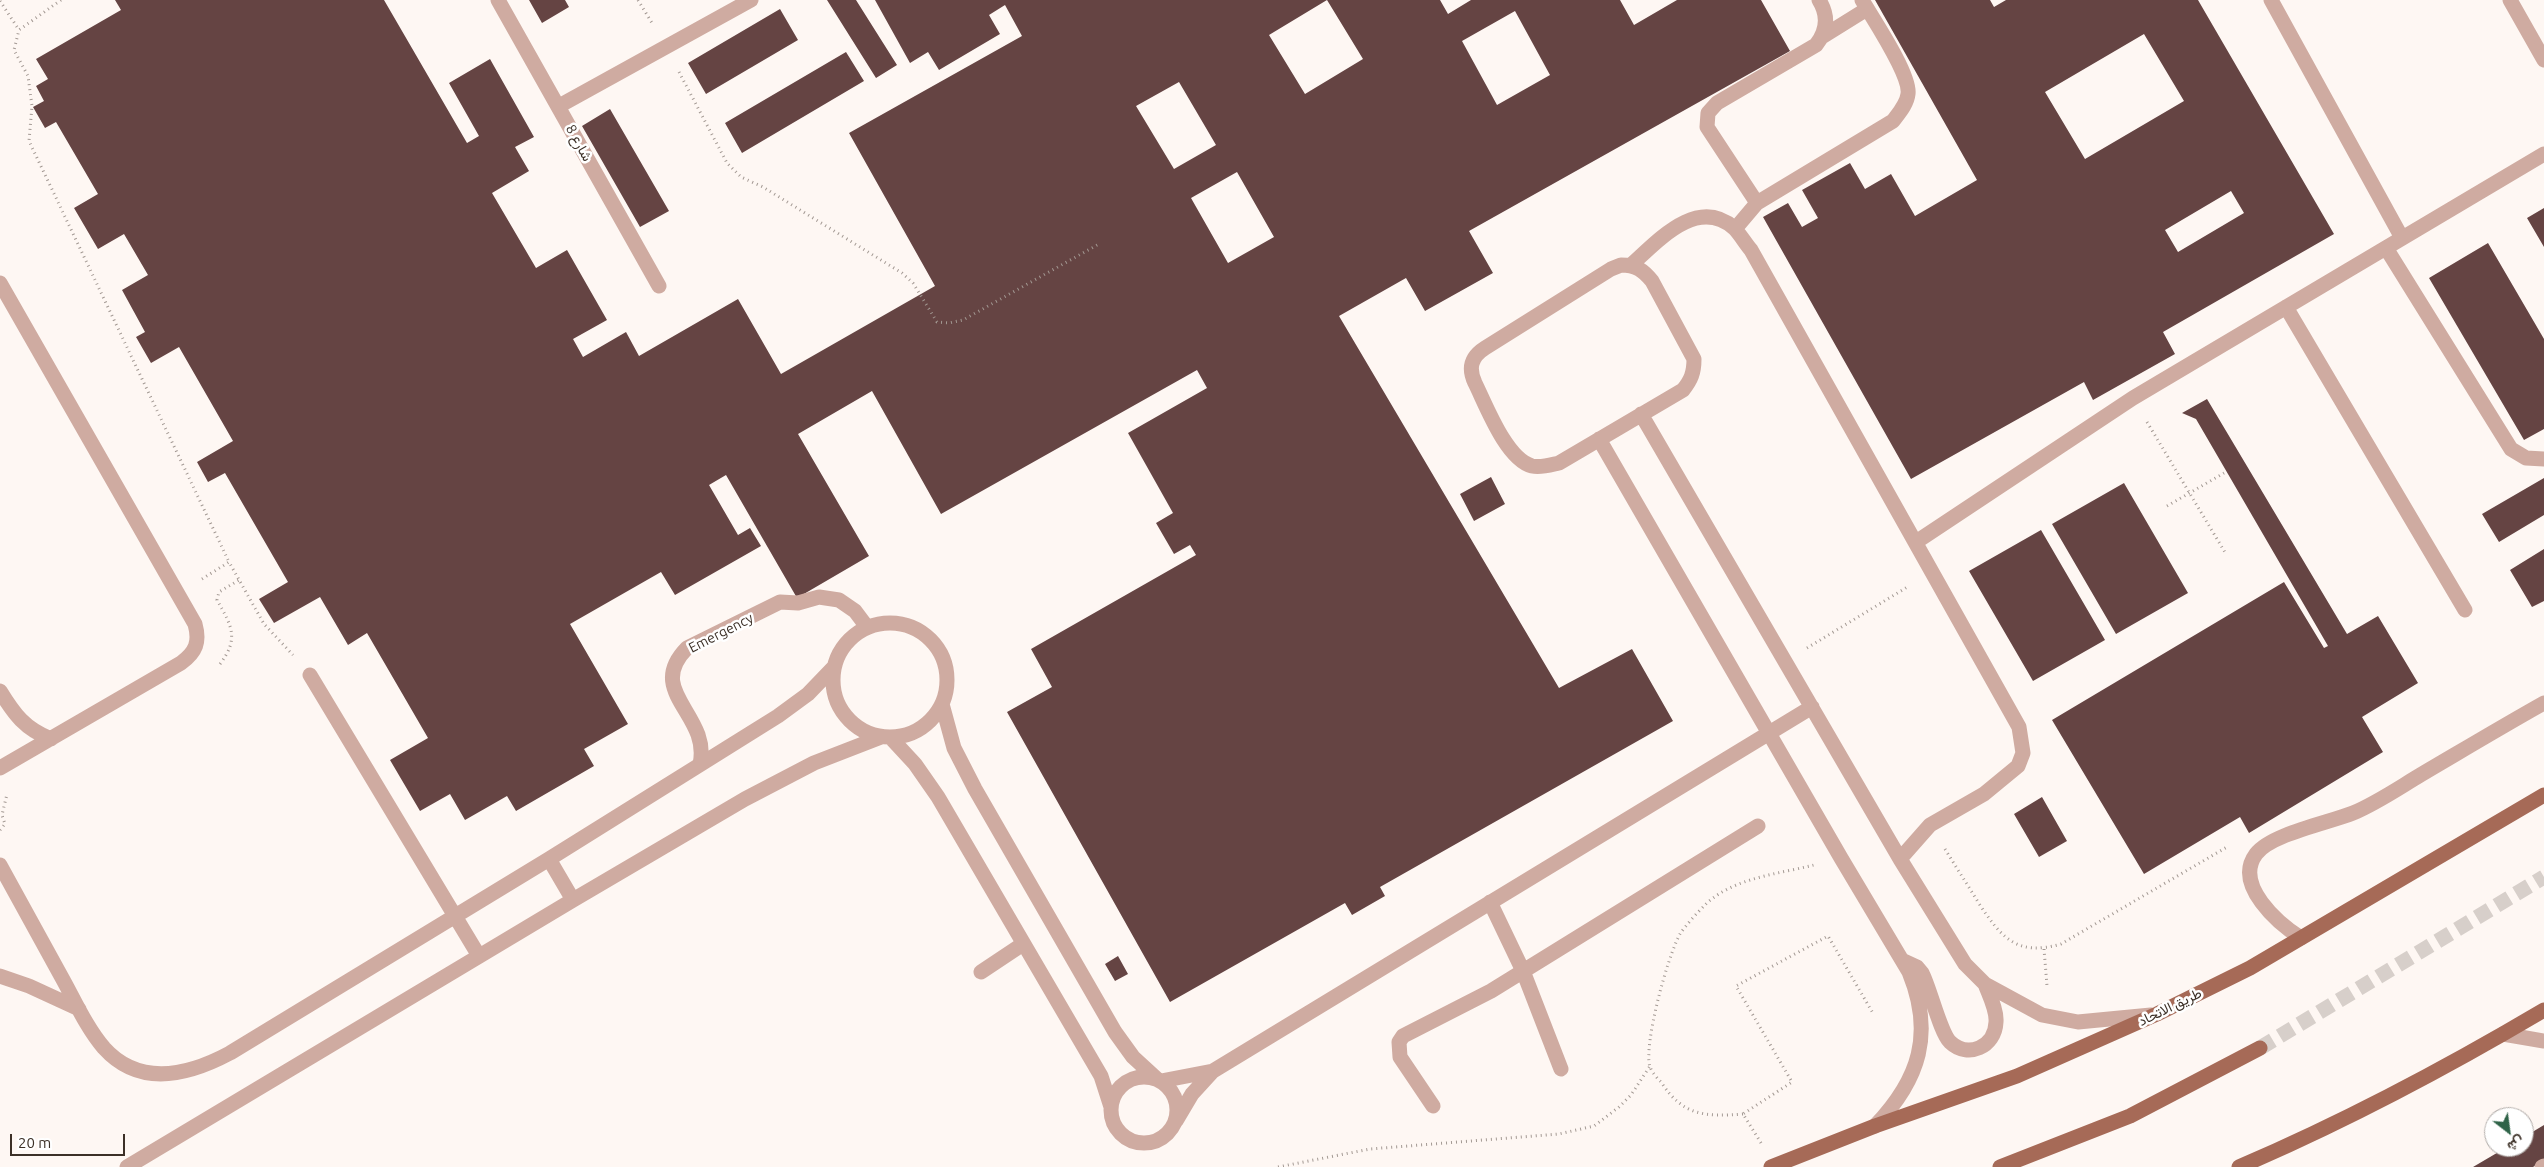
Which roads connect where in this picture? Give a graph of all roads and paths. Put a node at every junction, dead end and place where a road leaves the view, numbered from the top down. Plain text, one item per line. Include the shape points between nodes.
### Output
1 (61, 0) edge
2 (498, 0) edge
3 (638, 0) edge
4 (751, 0) edge
5 (1819, 0) edge
6 (2271, 0) edge
7 (2510, 0) edge
8 (0, 1) edge
9 (1864, 4) edge
10 (20, 30) junction
11 (1822, 37) junction
12 (665, 46) junction
13 (2544, 60) edge
14 (559, 106) junction
15 (2544, 154) edge
16 (1757, 203) junction
17 (1735, 229) junction
18 (2402, 238) junction
19 (1099, 244) dead end
20 (2386, 248) junction
21 (1631, 265) junction
22 (0, 284) edge
23 (659, 286) dead end
24 (2286, 307) junction
25 (2133, 398) junction
26 (1641, 414) junction
27 (1599, 439) junction
28 (2544, 459) edge
29 (2224, 473) dead end
30 (2190, 493) junction
31 (2167, 506) dead end
32 (1916, 542) junction
33 (2226, 554) dead end
34 (230, 562) junction
35 (1931, 573) junction
36 (177, 594) junction
37 (2465, 610) dead end
38 (867, 627) junction
39 (1785, 661) junction
40 (833, 668) junction
41 (310, 675) joint
42 (0, 691) edge
43 (2544, 703) edge
44 (942, 704) junction
45 (1812, 706) junction
46 (1768, 733) junction
47 (886, 737) junction
48 (51, 739) junction
49 (700, 764) junction
50 (0, 768) edge
51 (2544, 795) edge
52 (1930, 825) junction
53 (1758, 826) dead end
54 (2228, 846) dead end
55 (1900, 859) junction
56 (549, 860) junction
57 (0, 865) edge
58 (1821, 872) dead end
59 (573, 900) junction
60 (1490, 902) junction
61 (455, 917) junction
62 (2302, 938) junction
63 (1023, 944) junction
64 (479, 956) junction
65 (1902, 961) junction
66 (1523, 971) junction
67 (981, 972) dead end
68 (0, 976) edge
69 (1985, 984) junction
70 (79, 1009) junction
71 (2544, 1010) edge
72 (2158, 1014) junction
73 (1874, 1015) dead end
74 (2503, 1034) junction
75 (2544, 1041) edge
76 (2260, 1048) tunnel mouth
77 (1650, 1066) junction
78 (1561, 1069) dead end
79 (1213, 1071) junction
80 (1159, 1080) junction
81 (1434, 1106) dead end
82 (1111, 1107) junction
83 (1743, 1114) junction
84 (1176, 1121) junction
85 (1875, 1126) junction
86 (1773, 1166) edge
87 (2241, 1166) edge
88 (127, 1167) edge
89 (1278, 1167) edge
90 (2000, 1167) edge

1 - 10 path
2 - 14 street, شارع 8
3 - 12 path
4 - 12 street
5 - 11 street via 1826,16
6 - 18 street
7 - 13 street
8 - 10 path
9 - 11 street
9 - 16 street via 1905,74 1908,95 1903,107 1893,120
10 - 34 path via 14,50 28,76 32,106 29,141
11 - 16 street via 1808,51 1717,103 1708,113 1707,127
12 - 14 street
12 - 19 path via 727,163 741,177 763,187 902,273 913,283 937,322 963,320
14 - 23 street, شارع 8
15 - 18 street
16 - 17 street
17 - 21 street via 1720,218 1689,219 1662,237
17 - 32 street
18 - 20 street
20 - 24 street
20 - 28 street via 2511,449 2526,458
21 - 26 street via 1644,270 1652,281 1694,360 1690,381 1683,390
21 - 27 street via 1611,269 1476,354 1471,363 1474,383 1509,449 1519,459 1532,466 1552,465
22 - 36 street
24 - 25 street
24 - 37 street
25 - 30 path
25 - 32 street
26 - 27 street
26 - 39 street
27 - 46 street
29 - 30 path
30 - 31 path
30 - 33 path
32 - 35 street
34 - 36 path
34 - 41 path via 264,624
35 - 39 path
35 - 52 street via 2013,715 2019,727 2023,753 2018,766 2005,778
36 - 48 street via 198,635 190,656
38 - 40 street via 845,643
38 - 44 street via 886,622 906,624 924,633 938,647 946,665 948,685
38 - 49 street, Emergency via 839,600 819,598 798,603 780,602 687,648 677,658 672,671 673,686 699,731 702,742
39 - 45 street
40 - 47 street via 832,686 837,704 848,719 863,731
40 - 49 street via 808,694 778,716
41 - 61 street
42 - 48 street via 19,720
43 - 62 street via 2359,810 2292,833 2266,845 2256,854 2250,866 2250,880 2255,892 2278,923
44 - 47 street via 921,728
44 - 80 street via 954,748 975,789 1115,1032 1133,1057
45 - 46 street
45 - 55 street
46 - 60 street
46 - 65 street
47 - 59 street via 814,763 781,780
47 - 63 street via 915,764 938,797
48 - 50 street
49 - 56 street
51 - 62 main road, طريق الاتحاد
52 - 54 path via 1995,928 2008,941 2026,948 2044,949 2062,944
52 - 55 street
53 - 66 street
55 - 69 street via 1965,964
56 - 59 street
56 - 61 street
57 - 70 street
58 - 77 path via 1816,864 1739,883 1706,904 1680,934 1666,971 1652,1024
59 - 64 street
60 - 66 street
60 - 79 street
61 - 64 street
61 - 70 street via 230,1053 205,1066 179,1074 152,1074 127,1064 105,1048
62 - 72 main road, طريق الاتحاد
63 - 67 street
63 - 82 street via 1101,1076
64 - 88 street
65 - 69 street via 1917,967 1922,973 1948,1040 1959,1049 1973,1051 1986,1045 1994,1034 1997,1020
65 - 85 street via 1916,988 1921,1041 1913,1075
66 - 78 street
66 - 81 street via 1473,1002 1402,1036 1400,1057
68 - 70 street
69 - 72 street via 2027,1008 2060,1020 2078,1022
71 - 74 main road
72 - 85 main road, طريق الاتحاد via 2017,1076
73 - 83 path via 1828,936 1736,986 1792,1082
74 - 75 street
74 - 87 main road via 2369,1106
76 - 90 main road via 2130,1116
77 - 83 path via 1665,1089 1688,1111 1711,1116
77 - 89 path via 1625,1101 1594,1126 1559,1134 1370,1149
79 - 80 street
79 - 84 street via 1192,1094
80 - 82 street via 1139,1078 1122,1085 1114,1095
80 - 84 street via 1170,1088 1175,1098 1178,1109
82 - 84 street via 1111,1116 1120,1134 1137,1143 1156,1142 1165,1137
83 - 86 path
85 - 86 main road, طريق الاتحاد

